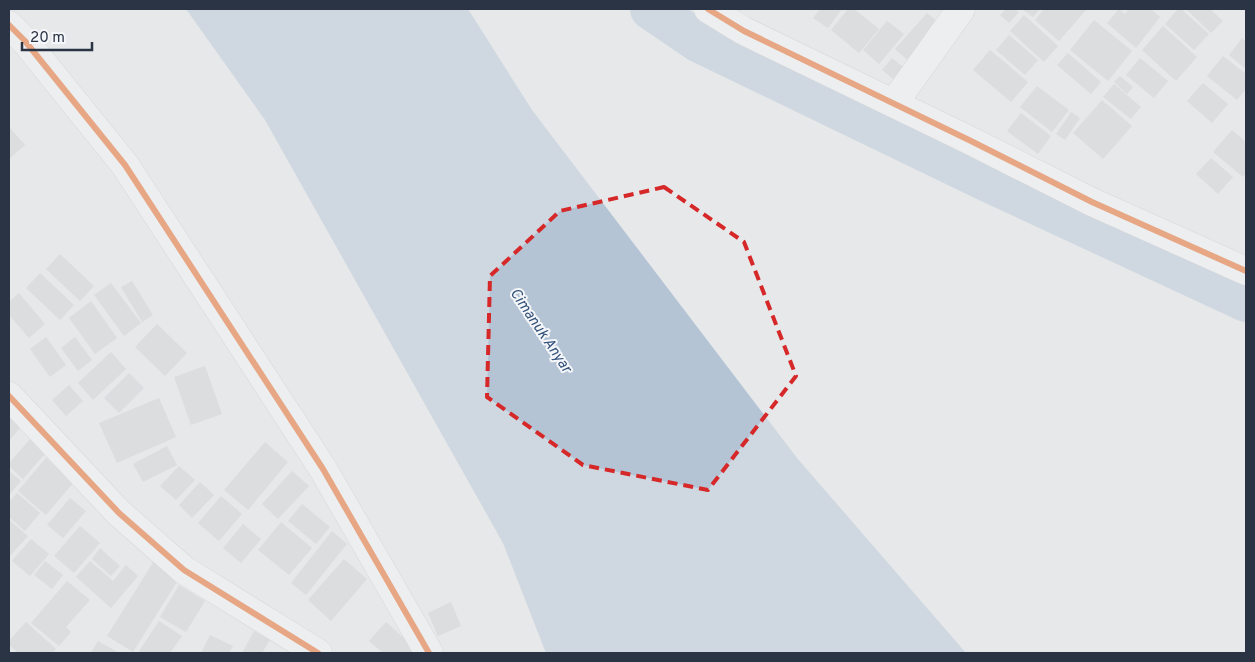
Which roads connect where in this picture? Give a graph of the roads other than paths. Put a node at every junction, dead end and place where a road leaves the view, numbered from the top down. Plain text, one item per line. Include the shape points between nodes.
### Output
1 (708, 9) edge
2 (961, 9) edge
3 (9, 25) edge
4 (894, 103) junction
5 (1246, 271) edge
6 (9, 396) edge
7 (318, 653) edge
8 (429, 653) edge

1 - 4 street via 744,31
2 - 4 street
3 - 8 street via 125,165 323,469
4 - 5 street via 1092,202
6 - 7 street via 119,513 184,570

